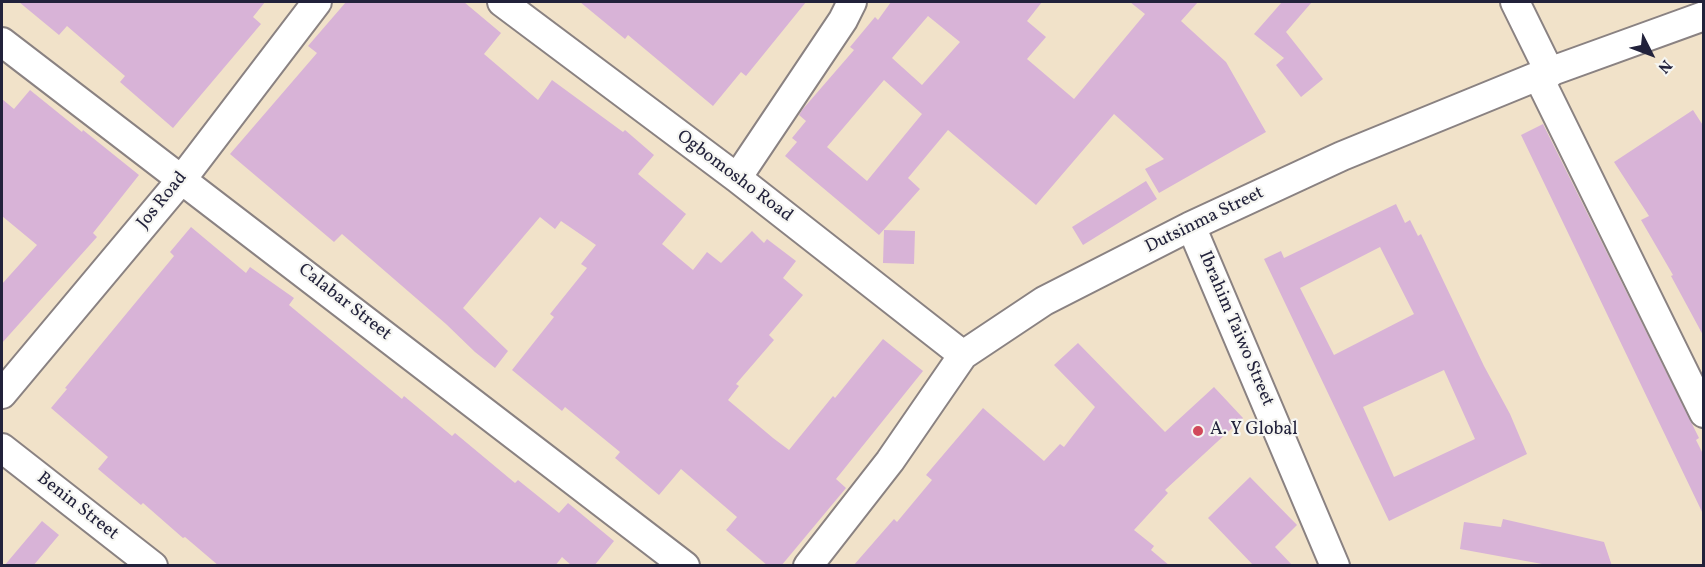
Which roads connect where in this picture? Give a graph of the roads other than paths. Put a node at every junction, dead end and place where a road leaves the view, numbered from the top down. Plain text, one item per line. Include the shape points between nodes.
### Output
1 (317, 2) edge
2 (502, 2) edge
3 (852, 2) edge
4 (1515, 2) edge
5 (1704, 16) edge
6 (2, 42) edge
7 (1544, 74) junction
8 (737, 178) junction
9 (182, 179) junction
10 (1191, 226) junction
11 (963, 355) junction
12 (2, 394) edge
13 (1704, 413) edge
14 (2, 448) edge
15 (153, 566) edge
16 (685, 566) edge
17 (808, 566) edge
18 (1335, 566) edge

1 - 9 street, Jos Road
2 - 8 street, Ogbomosho Road
3 - 8 street
4 - 7 street
5 - 7 street, Dutsinma Street
6 - 9 street, Calabar Street
7 - 10 street, Dutsinma Street via 1342,156
7 - 13 street
8 - 11 street, Ogbomosho Road
9 - 12 street, Jos Road
9 - 16 street, Calabar Street
10 - 11 street, Dutsinma Street via 1044,301
10 - 18 street, Ibrahim Taiwo Street
11 - 17 street, Dutsinma Street via 890,461
14 - 15 street, Benin Street

